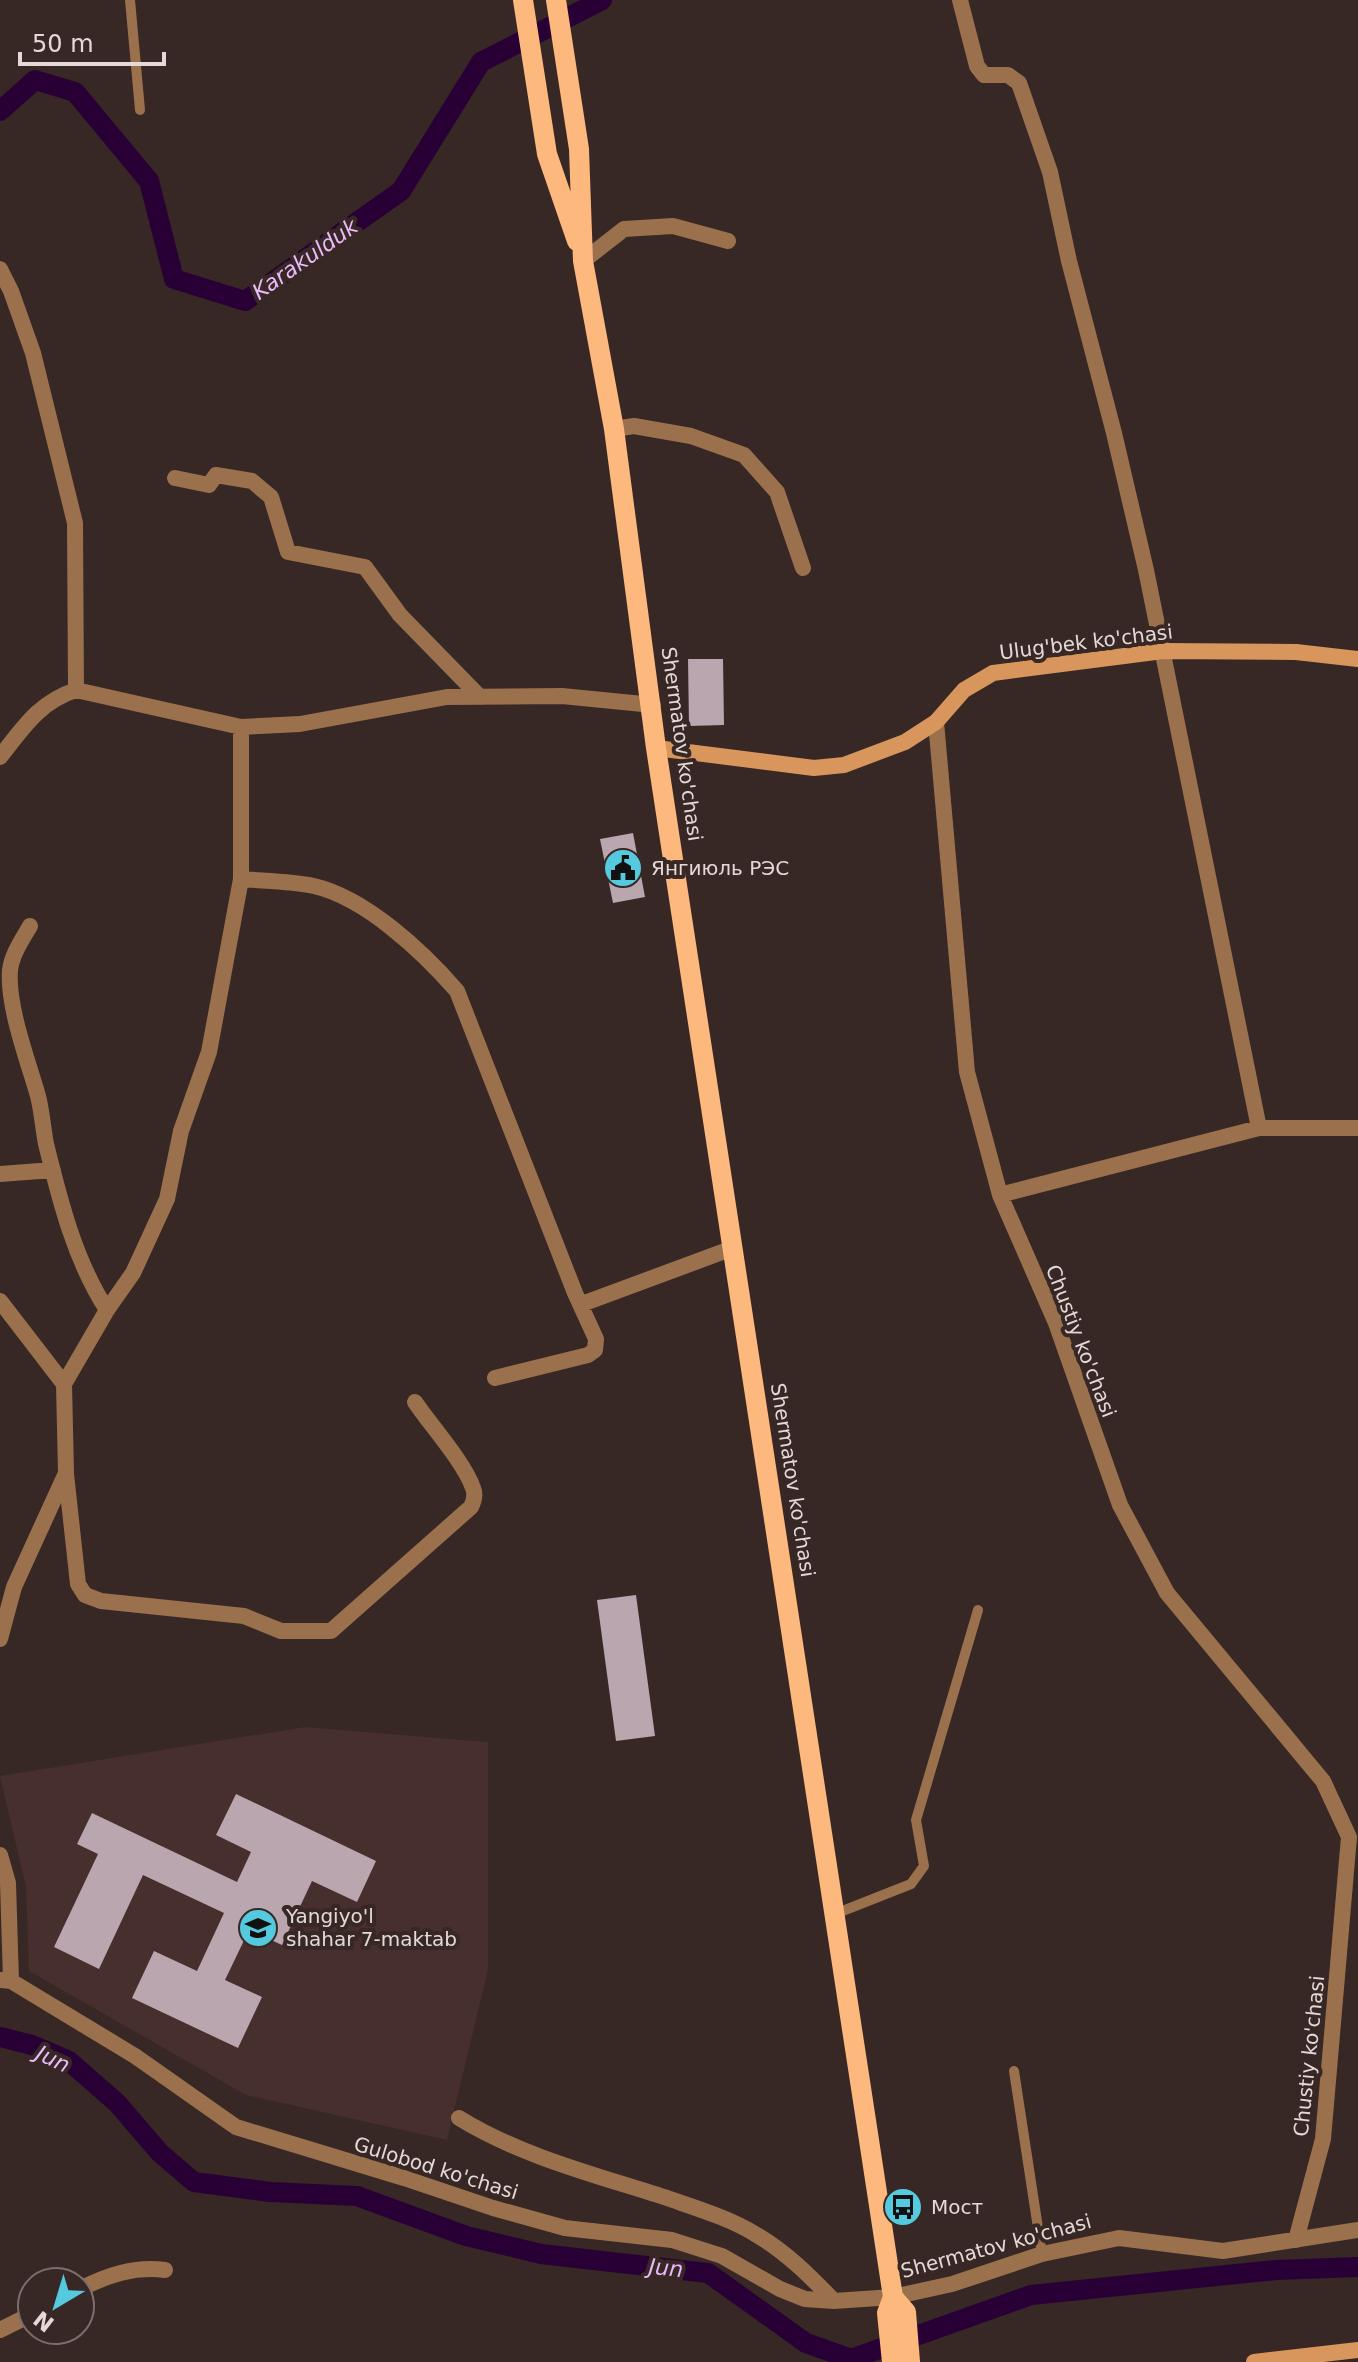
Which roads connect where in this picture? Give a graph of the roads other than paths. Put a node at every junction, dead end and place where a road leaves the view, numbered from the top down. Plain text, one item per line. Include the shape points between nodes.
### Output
1 (130, 0) edge
2 (523, 0) edge
3 (556, 0) edge
4 (960, 0) edge
5 (140, 110) dead end
6 (728, 241) dead end
7 (583, 261) junction
8 (0, 269) edge
9 (614, 429) junction
10 (175, 478) dead end
11 (803, 568) dead end
12 (1163, 651) junction
13 (1358, 659) edge
14 (76, 690) junction
15 (480, 697) junction
16 (653, 705) junction
17 (936, 722) junction
18 (241, 727) junction
19 (656, 748) junction
20 (0, 757) edge
21 (241, 879) junction
22 (30, 926) dead end
23 (1259, 1128) junction
24 (1358, 1128) edge
25 (53, 1170) junction
26 (0, 1174) edge
27 (1000, 1195) junction
28 (733, 1248) junction
29 (0, 1301) edge
30 (582, 1304) junction
31 (107, 1310) junction
32 (495, 1378) dead end
33 (64, 1384) junction
34 (415, 1402) dead end
35 (66, 1473) junction
36 (978, 1610) dead end
37 (0, 1639) edge
38 (0, 1855) edge
39 (1350, 1909) edge
40 (835, 1914) junction
41 (6, 1980) edge
42 (1014, 2071) dead end
43 (459, 2118) dead end
44 (1358, 2230) edge
45 (1296, 2240) junction
46 (1042, 2254) junction
47 (165, 2270) dead end
48 (96, 2282) edge
49 (834, 2301) junction
50 (895, 2308) junction
51 (1358, 2350) edge
52 (892, 2362) edge
53 (910, 2362) edge
54 (1254, 2362) edge

1 - 5 lane
2 - 7 main road, Shermatov ko'chasi via 547,154
3 - 7 main road, Shermatov ko'chasi via 579,149
4 - 12 street via 977,66 984,75 1008,75 1019,83 1050,172
6 - 7 street via 673,226 624,229
7 - 9 main road, Shermatov ko'chasi
8 - 14 street via 33,353 75,523
9 - 11 street via 634,426 691,436 744,455 777,492
9 - 16 main road, Shermatov ko'chasi
10 - 15 street via 209,485 216,475 252,481 271,497 288,552 365,567 400,615
12 - 13 street, Ulug'bek ko'chasi via 1296,652
12 - 17 street, Ulug'bek ko'chasi via 993,673 964,690
12 - 23 street
14 - 18 street
14 - 20 street via 57,696 33,715
15 - 16 street via 562,696
15 - 18 street via 447,697 300,724
16 - 19 main road, Shermatov ko'chasi
17 - 19 street, Ulug'bek ko'chasi via 905,742 844,765 814,768
17 - 27 street, Chustiy ko'chasi via 967,1072
18 - 21 street
19 - 28 main road, Shermatov ko'chasi
21 - 30 street via 335,893 406,941 457,991
21 - 31 street via 209,1052 181,1131 167,1199 133,1273
22 - 25 street via 14,956 10,981
23 - 24 street
23 - 27 street
25 - 26 street
25 - 31 street via 90,1283
27 - 39 street, Chustiy ko'chasi via 1056,1323 1120,1505 1167,1593 1323,1781 1349,1837
28 - 30 street
28 - 40 main road, Shermatov ko'chasi
29 - 33 street
30 - 32 street via 596,1339 592,1353
31 - 33 street
33 - 35 street
34 - 35 street via 460,1466 474,1490 474,1501 331,1631 281,1631 244,1616 85,1595 78,1584
35 - 37 street via 14,1587
36 - 40 lane via 916,1820 924,1866 911,1884
38 - 41 street via 8,1883
39 - 45 street, Chustiy ko'chasi via 1323,2139
40 - 50 main road, Shermatov ko'chasi
41 - 49 street, Gulobod ko'chasi via 135,2056 236,2127 565,2228 672,2240 722,2256 805,2299
42 - 46 lane
43 - 49 street via 511,2144 754,2233
44 - 45 street
45 - 46 street, Shermatov ko'chasi via 1223,2251 1119,2238
46 - 50 street, Shermatov ko'chasi
47 - 48 street via 119,2272
49 - 50 street, Gulobod ko'chasi
50 - 52 main road
50 - 53 main road
51 - 54 street

